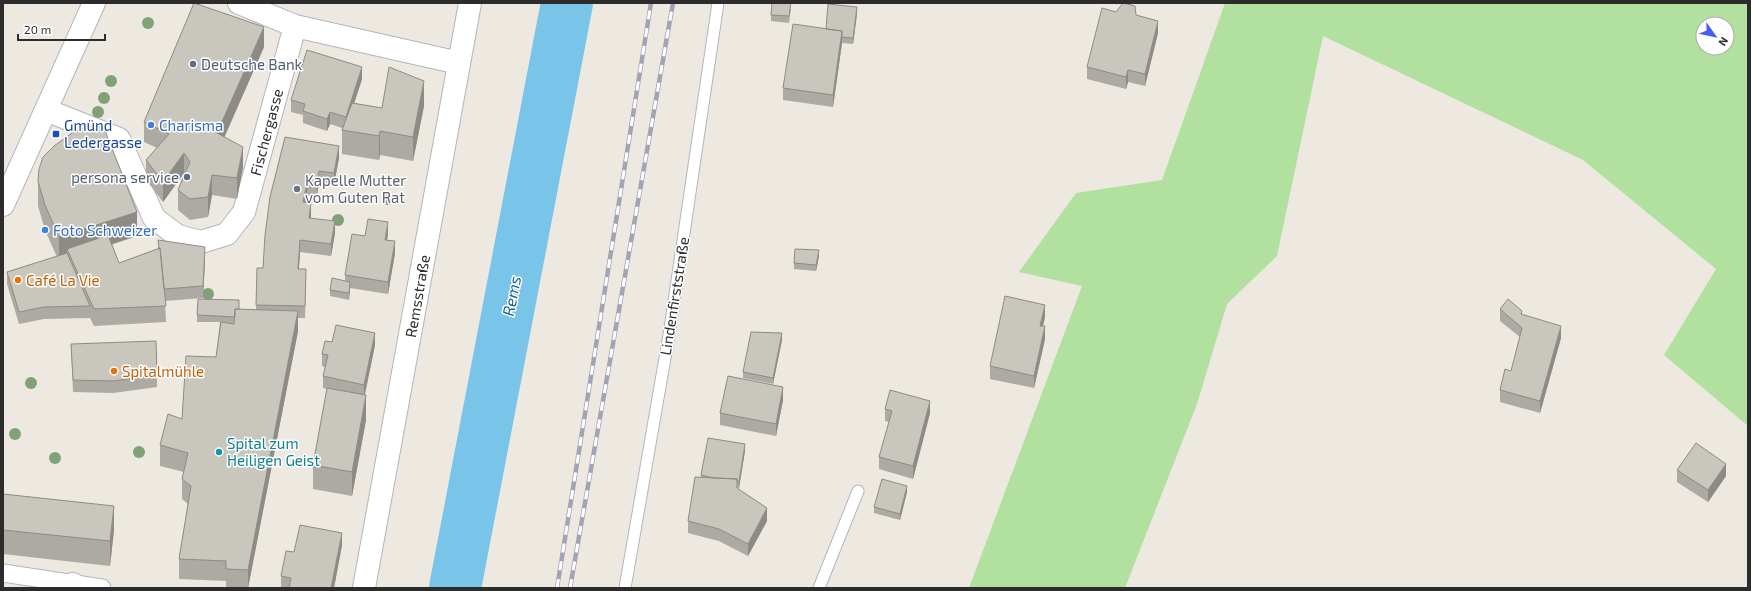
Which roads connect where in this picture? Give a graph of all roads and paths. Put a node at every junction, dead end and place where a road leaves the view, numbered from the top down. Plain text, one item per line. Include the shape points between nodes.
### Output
1 (94, 3) edge
2 (239, 3) edge
3 (470, 3) edge
4 (718, 3) edge
5 (295, 26) junction
6 (459, 63) junction
7 (46, 110) junction
8 (3, 205) edge
9 (858, 491) dead end
10 (3, 573) edge
11 (71, 586) edge
12 (102, 588) edge
13 (364, 588) edge
14 (625, 588) edge
15 (819, 588) edge

1 - 7 street
2 - 5 street
3 - 6 street, Remsstraße
4 - 14 lane, Lindenfirststraße via 669,334
5 - 6 street
5 - 7 street, Fischergasse via 244,212 227,234 201,242 178,236 154,218 119,139
6 - 13 street, Remsstraße
7 - 8 street
9 - 15 lane
10 - 11 street
11 - 12 street

